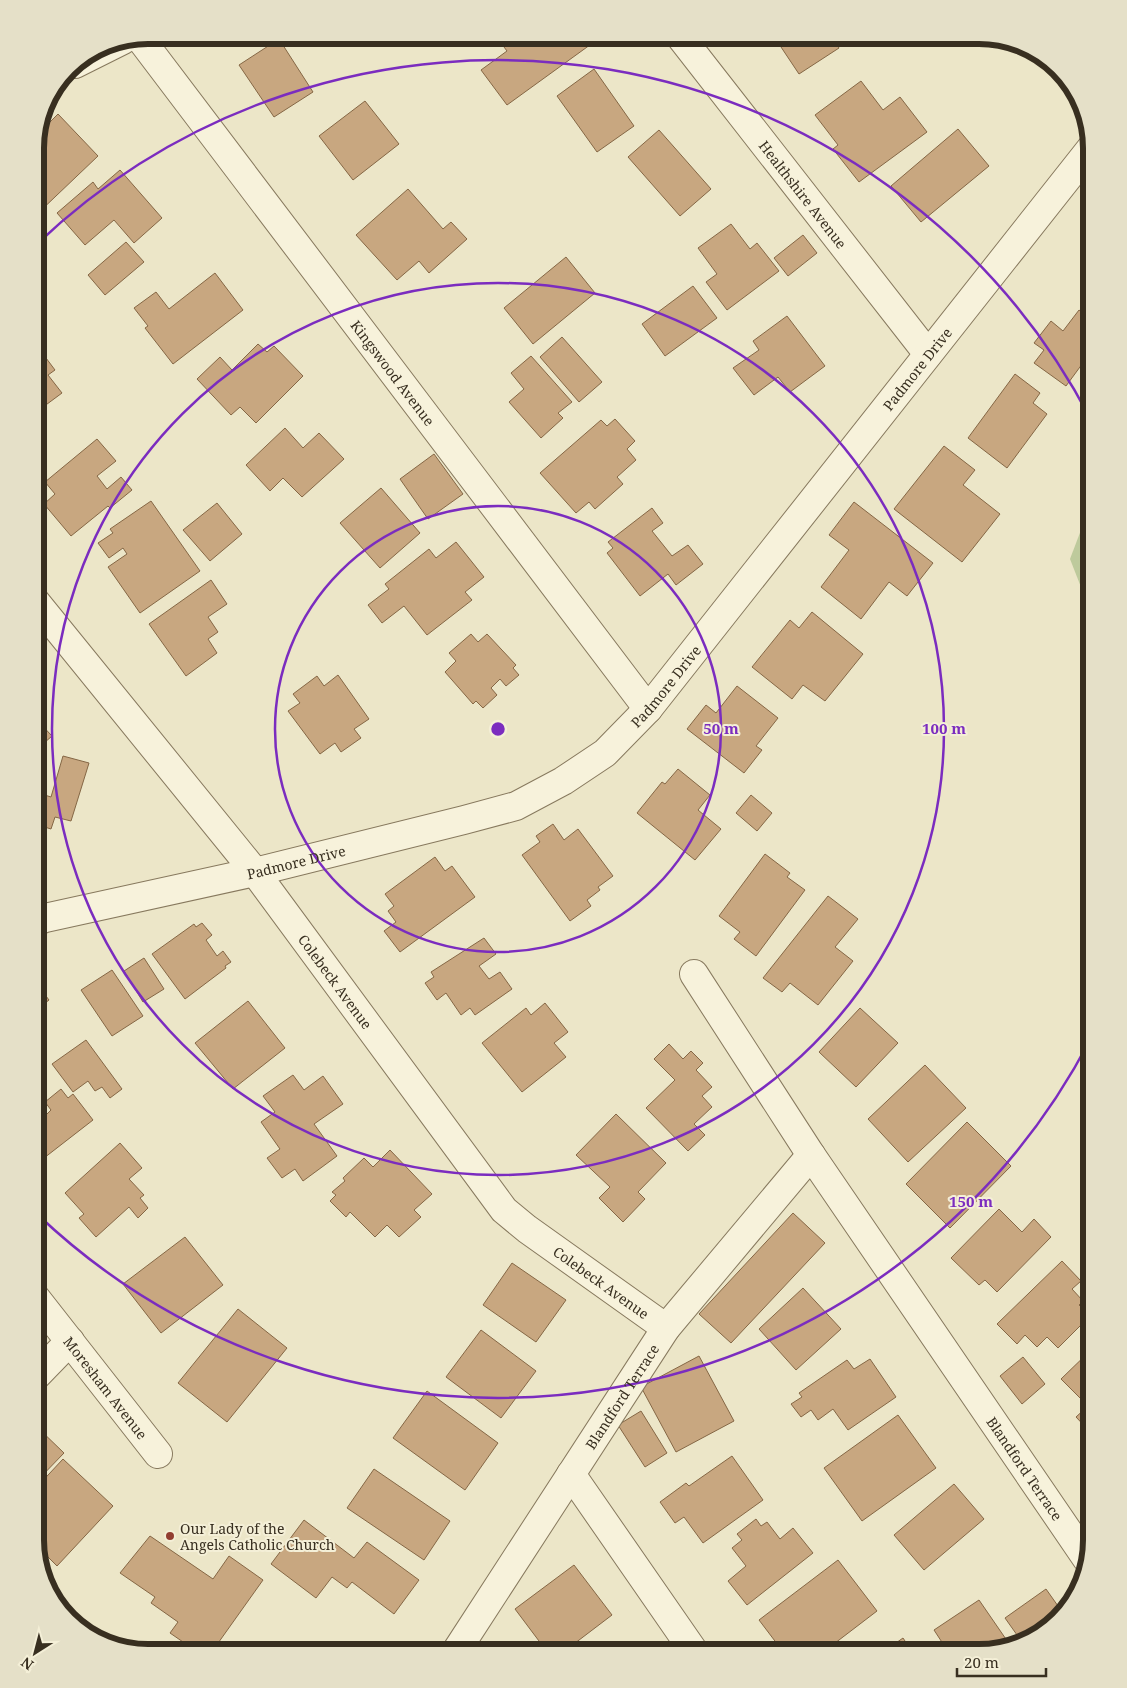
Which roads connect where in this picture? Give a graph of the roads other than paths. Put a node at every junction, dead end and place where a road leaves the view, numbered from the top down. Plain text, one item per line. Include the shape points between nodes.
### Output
1 (144, 44) edge
2 (686, 44) edge
3 (1083, 158) edge
4 (928, 354) junction
5 (44, 612) edge
6 (648, 709) junction
7 (255, 872) junction
8 (44, 918) edge
9 (694, 974) dead end
10 (811, 1155) junction
11 (44, 1308) edge
12 (666, 1328) junction
13 (70, 1341) junction
14 (44, 1368) edge
15 (158, 1454) dead end
16 (571, 1474) junction
17 (1082, 1552) edge
18 (461, 1644) edge
19 (689, 1644) edge

1 - 6 street, Kingswood Avenue
2 - 4 street, Healthshire Avenue
3 - 4 street, Padmore Drive
4 - 6 street, Padmore Drive
5 - 7 street, Colebeck Avenue
6 - 7 street, Padmore Drive via 606,753 564,781 516,806
7 - 8 street, Padmore Drive
7 - 12 street, Colebeck Avenue via 504,1210
9 - 10 street, Blandford Terrace
10 - 12 street, Blandford Terrace
10 - 17 street, Blandford Terrace
11 - 13 street, Moresham Avenue
12 - 16 street, Blandford Terrace
13 - 14 street
13 - 15 street, Moresham Avenue
16 - 18 street, Blandford Terrace
16 - 19 street

